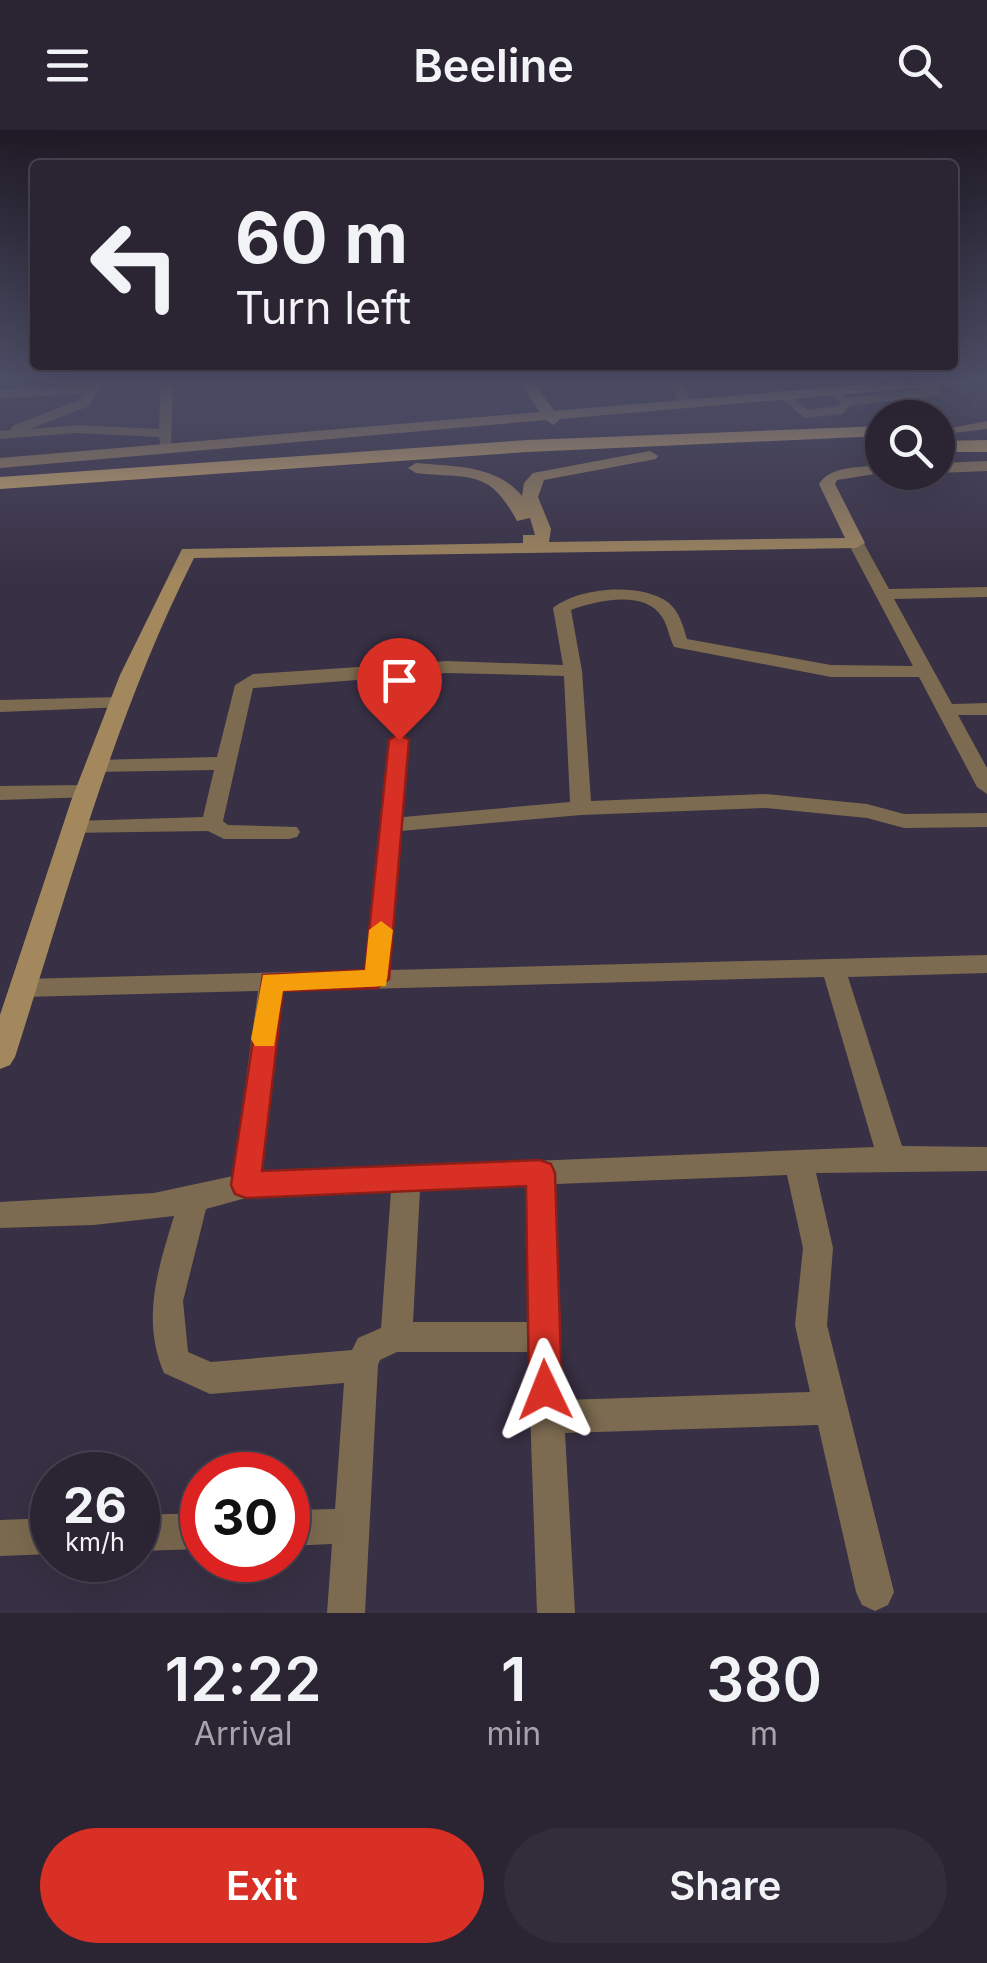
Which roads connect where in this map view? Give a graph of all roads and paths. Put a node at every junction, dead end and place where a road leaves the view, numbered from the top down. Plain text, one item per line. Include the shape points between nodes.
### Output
1 (125, 447) edge
2 (183, 447) edge
3 (232, 447) edge
4 (508, 447) edge
5 (865, 450) edge
6 (201, 453) junction
7 (650, 456) junction
8 (0, 463) edge
9 (987, 466) edge
10 (955, 467) edge
11 (416, 468) junction
12 (865, 472) edge
13 (0, 480) edge
14 (0, 498) edge
15 (524, 530) junction
16 (541, 537) junction
17 (856, 543) junction
18 (493, 546) junction
19 (987, 592) edge
20 (885, 594) junction
21 (573, 671) junction
22 (926, 672) junction
23 (118, 703) junction
24 (0, 706) edge
25 (987, 709) edge
26 (946, 710) junction
27 (399, 740) dead end
28 (226, 762) junction
29 (95, 766) junction
30 (987, 787) edge
31 (85, 792) junction
32 (0, 793) edge
33 (580, 808) junction
34 (987, 820) edge
35 (212, 824) junction
36 (391, 825) junction
37 (74, 828) junction
38 (289, 832) dead end
39 (987, 964) edge
40 (832, 968) junction
41 (377, 979) junction
42 (272, 982) junction
43 (24, 988) junction
44 (0, 1057) edge
45 (892, 1158) junction
46 (987, 1158) edge
47 (799, 1162) junction
48 (540, 1173) junction
49 (406, 1178) junction
50 (246, 1185) junction
51 (193, 1203) junction
52 (0, 1215) edge
53 (396, 1337) junction
54 (543, 1337) junction
55 (362, 1365) junction
56 (829, 1408) junction
57 (546, 1417) junction
58 (350, 1526) junction
59 (310, 1527) edge
60 (30, 1537) edge
61 (0, 1538) edge
62 (876, 1592) dead end
63 (346, 1613) edge
64 (556, 1613) edge

1 - 8 street
2 - 6 street
3 - 6 highway
4 - 13 highway
5 - 7 highway
6 - 13 highway
7 - 11 highway
7 - 16 street via 539,476 528,493
9 - 10 street
11 - 14 highway
11 - 15 street via 504,484 517,495
12 - 17 street via 832,476 827,484
15 - 16 street
15 - 18 street
16 - 17 street via 578,545
16 - 18 street
17 - 20 street
18 - 23 street via 188,553
19 - 20 street
20 - 22 street
21 - 22 street via 562,608 604,598 650,598 668,612 680,643 831,671
21 - 28 street via 446,667 266,676 244,685
21 - 33 street
22 - 26 street
23 - 24 street
23 - 29 street
25 - 26 street
26 - 30 street
27 - 36 street
28 - 29 street
28 - 35 street
29 - 31 street
31 - 32 street
31 - 37 street
33 - 34 street via 766,801 904,821
33 - 36 street
35 - 37 street
35 - 38 street via 224,832
36 - 41 street
37 - 43 street
39 - 40 street
40 - 41 street
40 - 45 street
41 - 42 street
42 - 43 street
42 - 50 street
43 - 44 street
45 - 46 street
45 - 47 street
47 - 48 street
47 - 56 street via 818,1248 810,1326
48 - 49 street
48 - 54 street
49 - 50 street
49 - 53 street
50 - 51 street
51 - 52 street
51 - 55 street via 167,1296 164,1330 176,1362 210,1378
53 - 54 street
53 - 55 street via 369,1349
54 - 57 street
55 - 58 street
56 - 57 street
56 - 62 street
57 - 64 street
58 - 59 street
58 - 63 street
60 - 61 street

